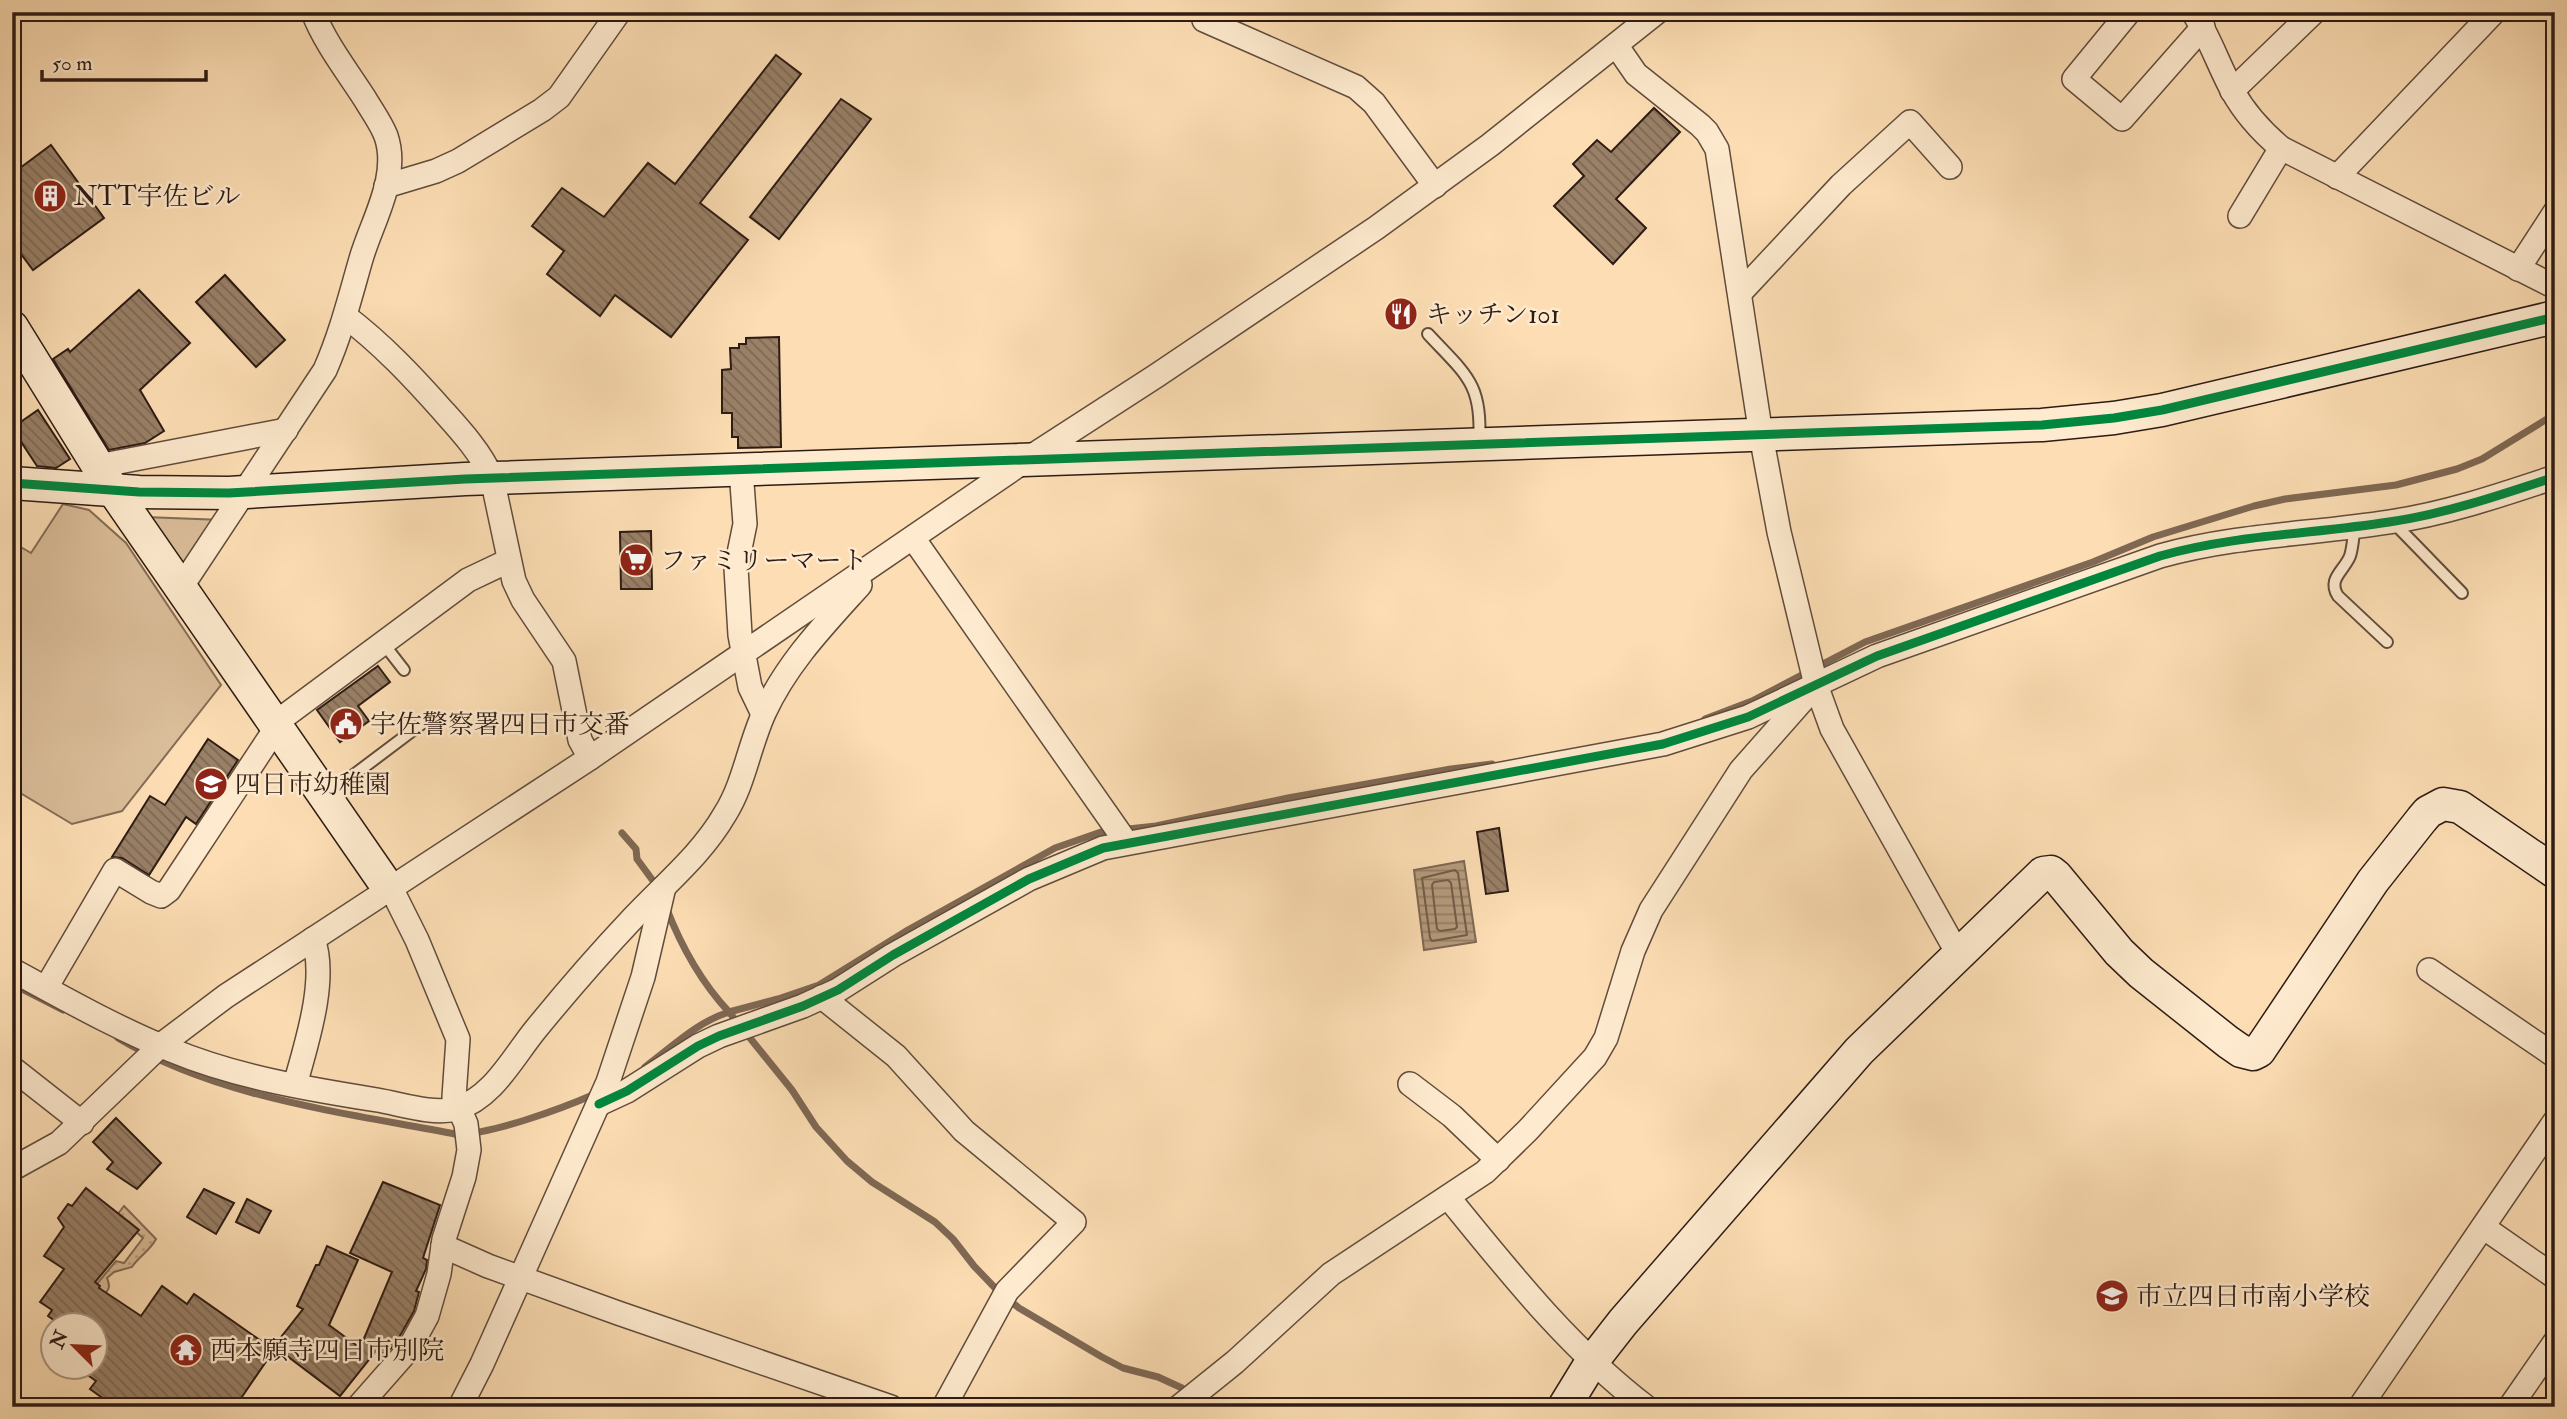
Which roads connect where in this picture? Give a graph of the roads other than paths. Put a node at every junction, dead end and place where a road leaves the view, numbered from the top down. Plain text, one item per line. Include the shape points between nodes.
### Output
1 (313, 12) edge
2 (619, 12) edge
3 (1657, 12) edge
4 (2129, 12) edge
5 (2314, 12) edge
6 (2494, 12) edge
7 (2198, 19) edge
8 (1204, 20) dead end
9 (1616, 45) junction
10 (2232, 90) junction
11 (2281, 148) junction
12 (1950, 167) dead end
13 (2337, 177) junction
14 (386, 186) junction
15 (1435, 186) junction
16 (2555, 212) edge
17 (2241, 216) dead end
18 (2518, 270) junction
19 (2555, 287) edge
20 (1740, 293) junction
21 (345, 316) junction
22 (2555, 317) edge
23 (12, 327) edge
24 (1428, 334) dead end
25 (286, 430) junction
26 (1761, 435) junction
27 (1479, 445) junction
28 (1026, 460) junction
29 (741, 470) junction
30 (2555, 477) edge
31 (106, 478) junction
32 (492, 478) junction
33 (12, 483) edge
34 (244, 493) junction
35 (2392, 522) junction
36 (2355, 527) junction
37 (913, 538) junction
38 (883, 558) junction
39 (508, 561) junction
40 (180, 589) junction
41 (2462, 593) dead end
42 (2388, 642) dead end
43 (383, 643) junction
44 (742, 654) junction
45 (404, 670) dead end
46 (1814, 677) junction
47 (763, 714) junction
48 (424, 722) dead end
49 (275, 726) junction
50 (590, 758) junction
51 (325, 797) junction
52 (1126, 842) junction
53 (2555, 872) edge
54 (664, 886) junction
55 (390, 889) junction
56 (313, 939) junction
57 (1958, 954) junction
58 (12, 970) edge
59 (2429, 970) dead end
60 (46, 988) junction
61 (822, 997) junction
62 (153, 1053) junction
63 (2555, 1056) edge
64 (12, 1068) edge
65 (1410, 1084) dead end
66 (295, 1085) junction
67 (599, 1104) junction
68 (460, 1108) junction
69 (2555, 1121) edge
70 (82, 1123) junction
71 (1498, 1160) junction
72 (12, 1169) edge
73 (1448, 1197) junction
74 (2483, 1227) junction
75 (443, 1246) junction
76 (520, 1277) junction
77 (2555, 1277) edge
78 (2555, 1342) edge
79 (1592, 1362) junction
80 (358, 1407) edge
81 (460, 1407) edge
82 (891, 1407) edge
83 (944, 1407) edge
84 (1179, 1407) edge
85 (1564, 1407) edge
86 (1646, 1407) edge
87 (2360, 1407) edge
88 (2510, 1407) edge

1 - 14 street via 386,137 390,158
2 - 14 street via 559,97 542,110 447,166
3 - 9 street
4 - 7 street via 2074,79 2122,119
5 - 10 street
6 - 13 street
7 - 10 street
8 - 15 street via 1356,88 1374,103
9 - 15 street
9 - 20 street via 1636,74 1700,125 1717,149
10 - 11 street
11 - 13 street
11 - 17 street
12 - 20 street via 1910,122 1841,184
13 - 18 street
14 - 21 street
15 - 28 street
16 - 18 street
18 - 19 street
20 - 26 street
21 - 25 street via 325,370
21 - 32 street via 410,372 461,431
22 - 26 street via 2138,415 2017,426
23 - 31 street
24 - 27 lane via 1475,391 1480,409
25 - 31 street
25 - 34 street
26 - 27 street
26 - 46 street
27 - 28 street
28 - 29 street
28 - 37 street
29 - 32 street
29 - 44 street via 745,524 736,568
30 - 35 street
31 - 33 street
31 - 34 street
31 - 40 street
32 - 34 street
32 - 39 street
34 - 40 street
35 - 36 street
35 - 41 lane
36 - 42 lane via 2350,558 2334,582 2334,590
36 - 46 street via 2246,539 2160,556
37 - 38 street
37 - 52 street
38 - 44 street
38 - 47 street via 800,653
39 - 43 street via 476,574
39 - 50 street via 518,592 564,661 580,740
40 - 49 street
43 - 45 lane
43 - 49 street
44 - 47 street
44 - 50 street
46 - 52 street via 1748,717 1663,744
46 - 57 street via 1832,729
46 - 71 street via 1741,769 1651,910 1601,1048
47 - 54 street via 727,812
48 - 51 lane
49 - 51 street
49 - 60 street via 169,890 161,896 150,892 115,870
50 - 55 street
51 - 55 street
52 - 61 street via 1044,872
53 - 57 street via 2460,807 2435,807 2373,881 2253,1054 2234,1046 2141,973 2051,872 2043,873
54 - 67 street via 636,998
54 - 68 street via 587,968 500,1077
55 - 56 street
55 - 68 street via 456,1033 459,1051 454,1097
56 - 62 street via 226,996
56 - 66 street via 318,957 316,992
57 - 79 street via 1851,1060
58 - 60 street
59 - 63 street
60 - 62 street
61 - 67 street via 698,1046
61 - 83 street via 896,1056 964,1131 1074,1222 1007,1291
62 - 66 street
62 - 70 street
64 - 70 street
65 - 71 street
66 - 68 street via 438,1110
67 - 76 street
68 - 75 street via 469,1150
69 - 74 street
70 - 72 street via 59,1143
71 - 73 street
73 - 79 street via 1522,1288
73 - 84 street via 1331,1274 1236,1362
74 - 77 street
74 - 87 street
75 - 76 street
75 - 80 street via 433,1296 416,1339
76 - 81 street
76 - 82 street
78 - 88 street
79 - 85 street
79 - 86 street

